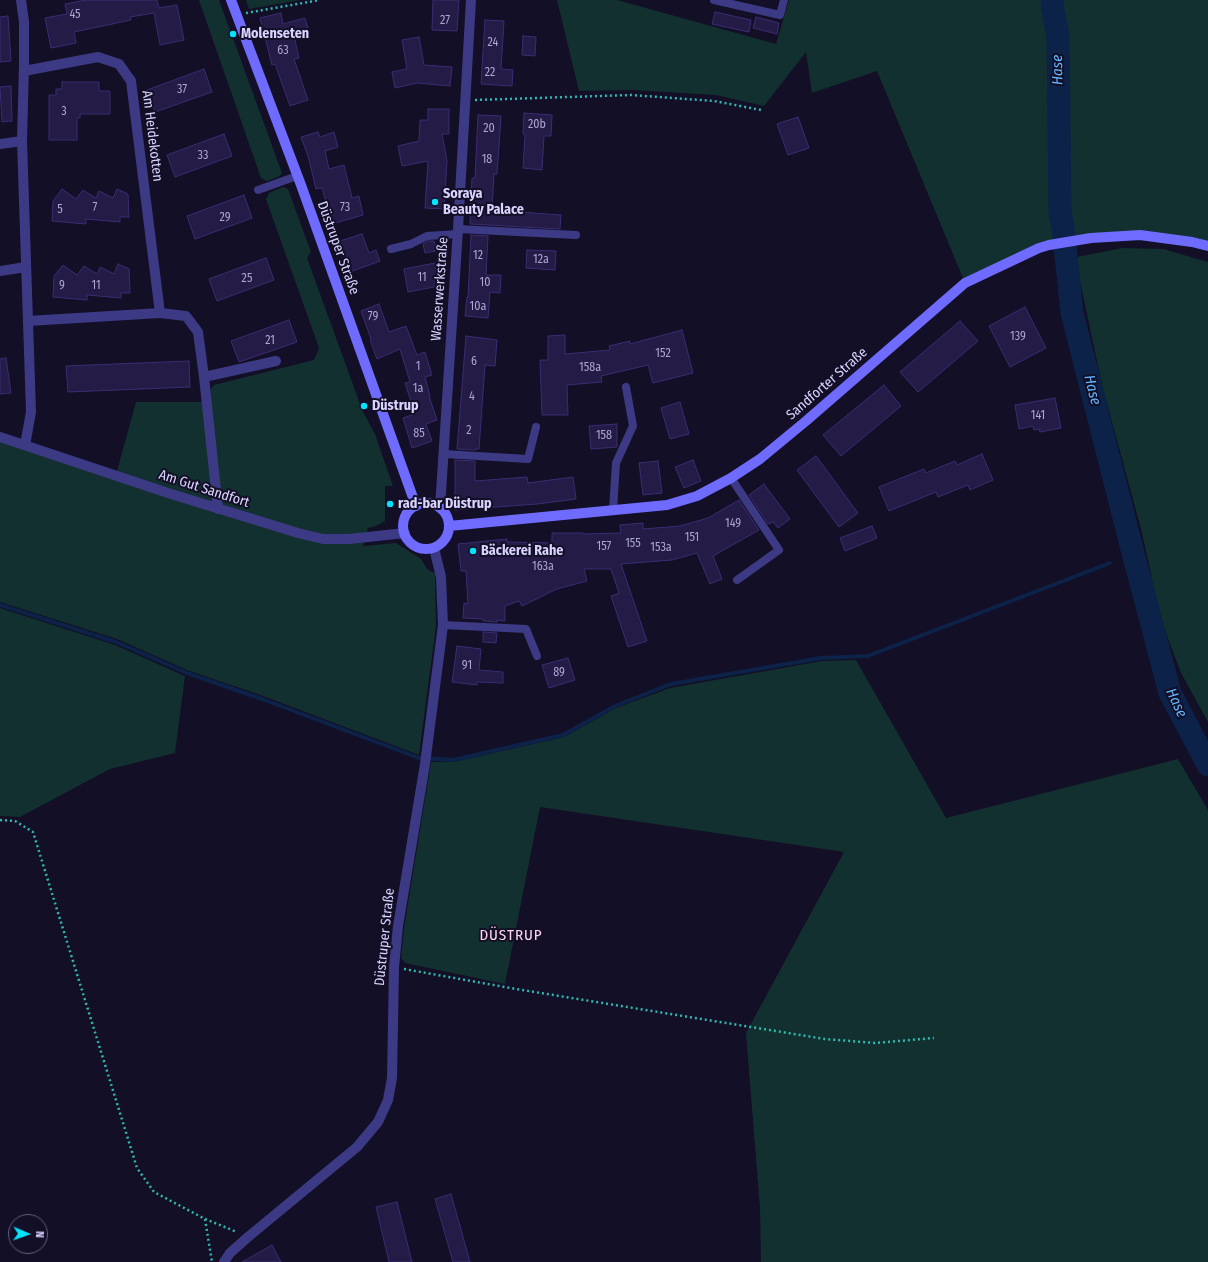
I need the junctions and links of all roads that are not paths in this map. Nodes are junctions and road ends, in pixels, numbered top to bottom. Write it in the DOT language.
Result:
graph roads {
  1 [pos="21,0"];
  2 [pos="231,0"];
  3 [pos="471,0"];
  4 [pos="714,0"];
  5 [pos="784,0"];
  6 [pos="24,71"];
  7 [pos="22,141"];
  8 [pos="0,144"];
  9 [pos="297,176"];
  10 [pos="258,190"];
  11 [pos="458,232"];
  12 [pos="576,235"];
  13 [pos="1208,246"];
  14 [pos="391,249"];
  15 [pos="26,267"];
  16 [pos="0,272"];
  17 [pos="160,313"];
  18 [pos="28,321"];
  19 [pos="276,361"];
  20 [pos="204,377"];
  21 [pos="626,387"];
  22 [pos="536,427"];
  23 [pos="0,437"];
  24 [pos="25,445"];
  25 [pos="444,454"];
  26 [pos="731,478"];
  27 [pos="416,506"];
  28 [pos="440,508"];
  29 [pos="218,509"];
  30 [pos="613,510"];
  31 [pos="449,526"];
  32 [pos="405,533"];
  33 [pos="434,548"];
  34 [pos="737,580"];
  35 [pos="443,626"];
  36 [pos="537,656"];
  37 [pos="224,1262"];
  1 -- 6 [label="street"];
  2 -- 9 [label="street, Düstruper Straße"];
  3 -- 11 [label="street, Wasserwerkstraße"];
  4 -- 5 [label="lane"];
  6 -- 7 [label="street"];
  6 -- 17 [label="street, Am Heidekotten"];
  7 -- 8 [label="street"];
  7 -- 15 [label="street"];
  9 -- 10 [label="lane"];
  9 -- 27 [label="street, Düstruper Straße"];
  11 -- 12 [label="lane"];
  11 -- 14 [label="lane"];
  11 -- 25 [label="street, Wasserwerkstraße"];
  13 -- 26 [label="street, Sandforter Straße"];
  15 -- 16 [label="street"];
  15 -- 18 [label="street"];
  17 -- 18 [label="street"];
  17 -- 20 [label="street"];
  18 -- 24 [label="street"];
  19 -- 20 [label="street"];
  20 -- 29 [label="street"];
  21 -- 30 [label="lane"];
  22 -- 25 [label="lane"];
  23 -- 24 [label="street, Am Gut Sandfort"];
  24 -- 29 [label="street, Am Gut Sandfort"];
  25 -- 28 [label="street, Wasserwerkstraße"];
  26 -- 30 [label="street, Sandforter Straße"];
  26 -- 34 [label="lane"];
  27 -- 28 [label="street"];
  27 -- 32 [label="street"];
  28 -- 31 [label="street"];
  29 -- 32 [label="street, Am Gut Sandfort"];
  30 -- 31 [label="street, Sandforter Straße"];
  31 -- 33 [label="street"];
  32 -- 33 [label="street"];
  33 -- 35 [label="street, Düstruper Straße"];
  35 -- 36 [label="lane"];
  35 -- 37 [label="street, Düstruper Straße"];
}
